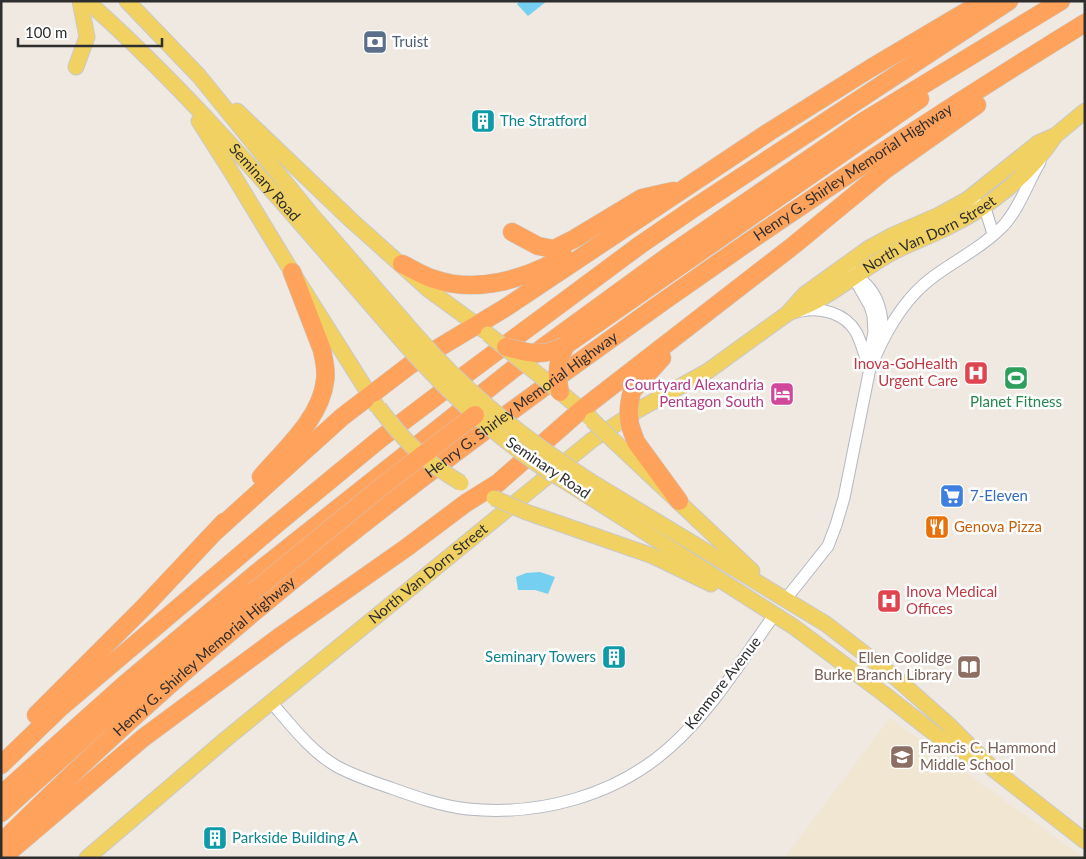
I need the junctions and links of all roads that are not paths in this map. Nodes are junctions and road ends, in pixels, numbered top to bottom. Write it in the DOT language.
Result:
graph roads {
  1 [pos="80,1"];
  2 [pos="87,1"];
  3 [pos="127,1"];
  4 [pos="984,1"];
  5 [pos="1009,1"];
  6 [pos="1061,1"];
  7 [pos="1043,12"];
  8 [pos="130,18"];
  9 [pos="1085,23"];
  10 [pos="76,68"];
  11 [pos="1012,68"];
  12 [pos="199,76"];
  13 [pos="178,88"];
  14 [pos="1085,111"];
  15 [pos="1056,135"];
  16 [pos="681,190"];
  17 [pos="968,199"];
  18 [pos="983,207"];
  19 [pos="311,214"];
  20 [pos="512,232"];
  21 [pos="992,234"];
  22 [pos="402,264"];
  23 [pos="847,264"];
  24 [pos="292,272"];
  25 [pos="856,277"];
  26 [pos="719,302"];
  27 [pos="787,314"];
  28 [pos="482,329"];
  29 [pos="409,339"];
  30 [pos="880,343"];
  31 [pos="566,345"];
  32 [pos="506,347"];
  33 [pos="870,368"];
  34 [pos="560,392"];
  35 [pos="374,402"];
  36 [pos="481,410"];
  37 [pos="587,415"];
  38 [pos="585,485"];
  39 [pos="488,495"];
  40 [pos="679,501"];
  41 [pos="217,530"];
  42 [pos="785,600"];
  43 [pos="779,620"];
  44 [pos="271,702"];
  45 [pos="948,724"];
  46 [pos="939,737"];
  47 [pos="1,750"];
  48 [pos="1,765"];
  49 [pos="993,769"];
  50 [pos="1,795"];
  51 [pos="1,814"];
  52 [pos="1085,841"];
  53 [pos="1,843"];
  54 [pos="2,858"];
  55 [pos="87,858"];
  1 -- 10 [label="main road"];
  2 -- 13 [label="main road, Seminary Road"];
  3 -- 12 [label="main road, Seminary Road"];
  4 -- 16 [label="highway"];
  5 -- 48 [label="highway"];
  6 -- 7 [label="highway"];
  7 -- 31 [label="highway"];
  7 -- 50 [label="highway"];
  8 -- 19 [label="main road"];
  9 -- 11 [label="highway, Henry G. Shirley Memorial Highway"];
  11 -- 26 [label="highway"];
  11 -- 53 [label="highway, Henry G. Shirley Memorial Highway"];
  12 -- 19 [label="main road, Seminary Road"];
  12 -- 22 [label="main road"];
  13 -- 24 [label="main road"];
  13 -- 29 [label="main road, Seminary Road"];
  14 -- 15 [label="main road, North Van Dorn Street"];
  15 -- 17 [label="main road, North Van Dorn Street"];
  15 -- 18 [label="main road, North Van Dorn Street"];
  15 -- 21 [label="street"];
  16 -- 20 [label="highway"];
  16 -- 22 [label="highway"];
  16 -- 28 [label="highway"];
  17 -- 18 [label="street"];
  17 -- 23 [label="main road, North Van Dorn Street"];
  18 -- 21 [label="street"];
  18 -- 25 [label="main road, North Van Dorn Street"];
  19 -- 29 [label="main road, Seminary Road"];
  21 -- 30 [label="street"];
  22 -- 28 [label="main road"];
  23 -- 25 [label="street"];
  23 -- 27 [label="main road, North Van Dorn Street"];
  24 -- 35 [label="main road"];
  24 -- 41 [label="highway"];
  25 -- 27 [label="main road, North Van Dorn Street"];
  25 -- 30 [label="street"];
  25 -- 33 [label="street"];
  26 -- 37 [label="highway"];
  26 -- 40 [label="highway, bridge"];
  27 -- 33 [label="street"];
  27 -- 44 [label="main road, North Van Dorn Street"];
  28 -- 32 [label="main road, bridge"];
  28 -- 35 [label="highway"];
  29 -- 36 [label="main road, Seminary Road, bridge"];
  30 -- 33 [label="street"];
  31 -- 32 [label="highway, bridge"];
  31 -- 34 [label="highway, bridge"];
  32 -- 34 [label="main road, bridge"];
  33 -- 42 [label="street"];
  34 -- 37 [label="main road"];
  35 -- 39 [label="main road, bridge"];
  35 -- 41 [label="highway"];
  36 -- 38 [label="main road, Seminary Road, bridge"];
  36 -- 51 [label="highway, bridge"];
  37 -- 39 [label="highway"];
  37 -- 40 [label="main road, bridge"];
  38 -- 42 [label="main road, Seminary Road"];
  38 -- 43 [label="main road, Seminary Road"];
  39 -- 43 [label="main road, bridge"];
  39 -- 54 [label="highway"];
  40 -- 42 [label="main road"];
  41 -- 47 [label="highway"];
  42 -- 45 [label="main road, Seminary Road"];
  43 -- 44 [label="street, Kenmore Avenue"];
  43 -- 46 [label="main road, Seminary Road"];
  44 -- 55 [label="main road, North Van Dorn Street"];
  45 -- 46 [label="main road"];
  45 -- 49 [label="main road, Seminary Road"];
  46 -- 49 [label="main road, Seminary Road"];
  49 -- 52 [label="main road, Seminary Road"];
}
